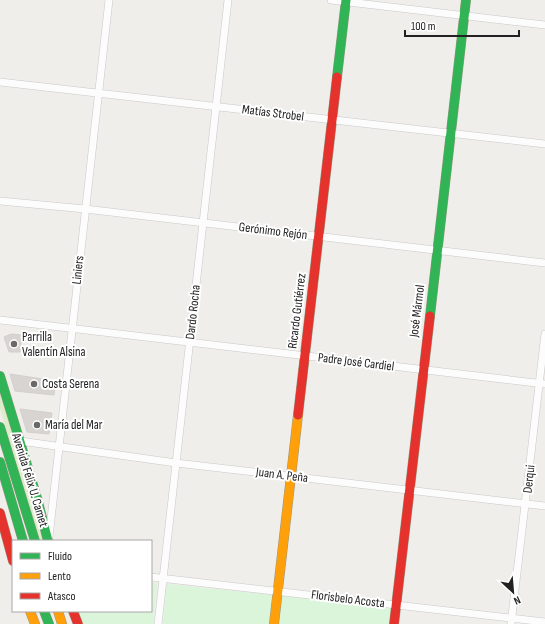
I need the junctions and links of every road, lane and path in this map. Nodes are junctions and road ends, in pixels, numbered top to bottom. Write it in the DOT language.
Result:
graph roads {
  1 [pos="109,0"];
  2 [pos="228,0"];
  3 [pos="331,0"];
  4 [pos="466,0"];
  5 [pos="346,1"];
  6 [pos="464,16"];
  7 [pos="545,25"];
  8 [pos="0,82"];
  9 [pos="98,93"];
  10 [pos="216,106"];
  11 [pos="332,120"];
  12 [pos="451,133"];
  13 [pos="545,144"];
  14 [pos="0,201"];
  15 [pos="85,209"];
  16 [pos="203,223"];
  17 [pos="318,237"];
  18 [pos="437,251"];
  19 [pos="545,263"];
  20 [pos="0,320"];
  21 [pos="71,329"];
  22 [pos="545,334"];
  23 [pos="190,342"];
  24 [pos="305,356"];
  25 [pos="424,370"];
  26 [pos="0,376"];
  27 [pos="542,384"];
  28 [pos="0,427"];
  29 [pos="20,441"];
  30 [pos="58,446"];
  31 [pos="0,462"];
  32 [pos="176,462"];
  33 [pos="291,476"];
  34 [pos="410,490"];
  35 [pos="526,503"];
  36 [pos="545,506"];
  37 [pos="0,513"];
  38 [pos="23,540"];
  39 [pos="35,540"];
  40 [pos="48,540"];
  41 [pos="48,540"];
  42 [pos="12,556"];
  43 [pos="152,577"];
  44 [pos="163,578"];
  45 [pos="277,591"];
  46 [pos="396,605"];
  47 [pos="30,612"];
  48 [pos="38,612"];
  49 [pos="58,612"];
  50 [pos="73,612"];
  51 [pos="47,618"];
  52 [pos="512,621"];
  53 [pos="545,622"];
  54 [pos="34,624"];
  55 [pos="62,624"];
  56 [pos="78,624"];
  57 [pos="158,624"];
  58 [pos="274,624"];
  59 [pos="394,624"];
  1 -- 9 [label="street, Liniers"];
  2 -- 10 [label="street, Dardo Rocha"];
  3 -- 5 [label="street"];
  4 -- 6 [label="street, José Mármol"];
  5 -- 6 [label="street"];
  5 -- 11 [label="street, Ricardo Gutiérrez"];
  6 -- 7 [label="street"];
  6 -- 12 [label="street, José Mármol"];
  8 -- 9 [label="street, Matías Strobel"];
  9 -- 10 [label="street, Matías Strobel"];
  9 -- 15 [label="street, Liniers"];
  10 -- 11 [label="street, Matías Strobel"];
  10 -- 16 [label="street, Dardo Rocha"];
  11 -- 12 [label="street, Matías Strobel"];
  11 -- 17 [label="street, Ricardo Gutiérrez"];
  12 -- 13 [label="street, Matías Strobel"];
  12 -- 18 [label="street, José Mármol"];
  14 -- 15 [label="street, Gerónimo Rejón"];
  15 -- 16 [label="street, Gerónimo Rejón"];
  15 -- 21 [label="street, Liniers"];
  16 -- 17 [label="street, Gerónimo Rejón"];
  16 -- 23 [label="street, Dardo Rocha"];
  17 -- 18 [label="street, Gerónimo Rejón"];
  17 -- 24 [label="street, Ricardo Gutiérrez"];
  18 -- 19 [label="street, Gerónimo Rejón"];
  18 -- 25 [label="street, José Mármol"];
  20 -- 21 [label="street, Padre José Cardiel"];
  21 -- 23 [label="street, Padre José Cardiel"];
  21 -- 30 [label="street, Liniers"];
  22 -- 27 [label="street, Derqui"];
  23 -- 24 [label="street, Padre José Cardiel"];
  23 -- 32 [label="street, Dardo Rocha"];
  24 -- 25 [label="street, Padre José Cardiel"];
  24 -- 33 [label="street, Ricardo Gutiérrez"];
  25 -- 27 [label="street, Padre José Cardiel"];
  25 -- 34 [label="street, José Mármol"];
  26 -- 29 [label="street, Avenida Félix U. Camet"];
  27 -- 35 [label="street, Derqui"];
  28 -- 39 [label="street, Avenida Félix U. Camet"];
  29 -- 30 [label="street, Juan A. Peña"];
  29 -- 41 [label="street, Avenida Félix U. Camet"];
  30 -- 32 [label="street, Juan A. Peña"];
  30 -- 40 [label="street, Liniers"];
  31 -- 38 [label="street, Avenida Félix U. Camet"];
  32 -- 33 [label="street, Juan A. Peña"];
  32 -- 44 [label="street, Dardo Rocha"];
  33 -- 34 [label="street, Juan A. Peña"];
  33 -- 45 [label="street, Ricardo Gutiérrez"];
  34 -- 35 [label="street, Juan A. Peña"];
  34 -- 46 [label="street, José Mármol"];
  35 -- 36 [label="street, Juan A. Peña"];
  35 -- 52 [label="street, Derqui"];
  37 -- 42 [label="street"];
  43 -- 44 [label="street, Florisbelo Acosta"];
  44 -- 45 [label="street, Florisbelo Acosta"];
  44 -- 57 [label="street, Dardo Rocha"];
  45 -- 46 [label="street, Florisbelo Acosta"];
  45 -- 58 [label="street, Ricardo Gutiérrez"];
  46 -- 52 [label="street, Florisbelo Acosta"];
  46 -- 59 [label="street, José Mármol"];
  47 -- 54 [label="street"];
  48 -- 51 [label="street"];
  49 -- 55 [label="street"];
  50 -- 56 [label="street"];
  52 -- 53 [label="street, Florisbelo Acosta"];
}
